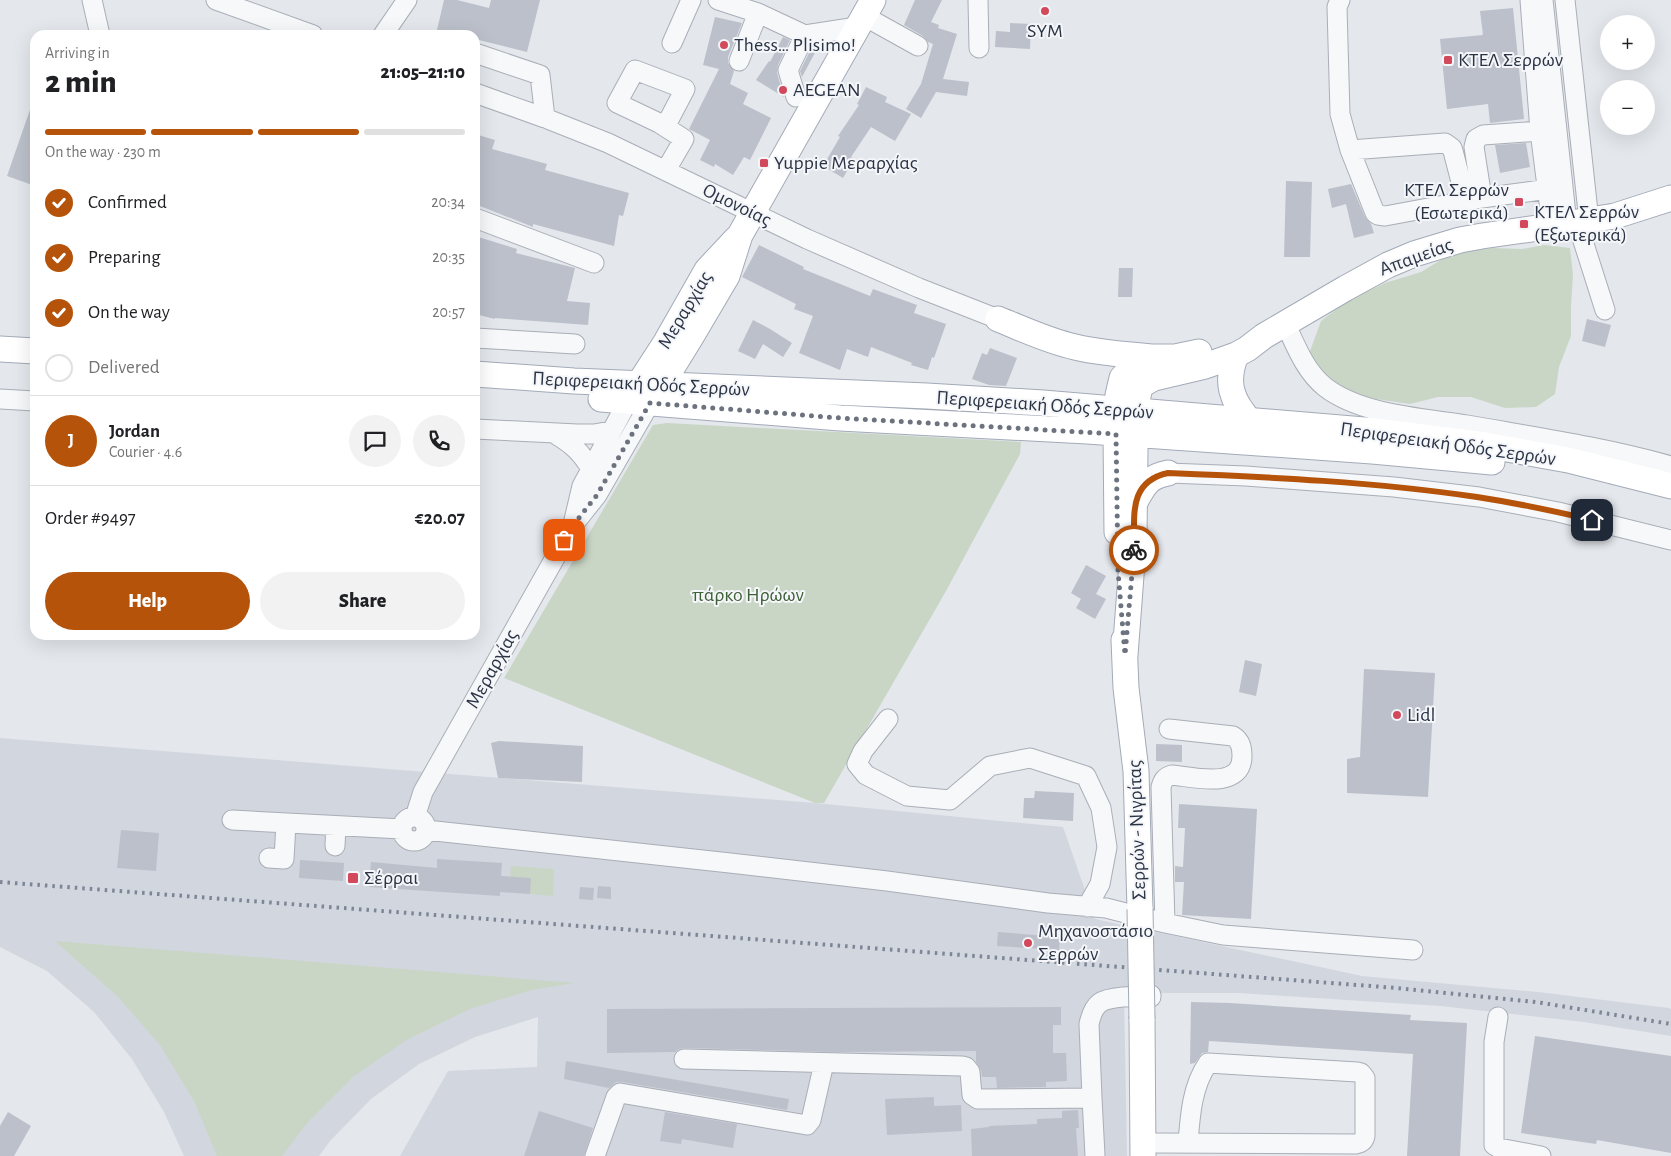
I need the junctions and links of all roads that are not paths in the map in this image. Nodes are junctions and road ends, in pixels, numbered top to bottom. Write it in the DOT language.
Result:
graph roads {
  1 [pos="92,0"];
  2 [pos="216,0"];
  3 [pos="407,0"];
  4 [pos="691,0"];
  5 [pos="718,0"];
  6 [pos="978,0"];
  7 [pos="1340,0"];
  8 [pos="1530,0"];
  9 [pos="1543,0"];
  10 [pos="1565,0"];
  11 [pos="758,13"];
  12 [pos="865,14"];
  13 [pos="99,30"];
  14 [pos="299,30"];
  15 [pos="386,30"];
  16 [pos="805,35"];
  17 [pos="672,42"];
  18 [pos="918,46"];
  19 [pos="979,48"];
  20 [pos="480,55"];
  21 [pos="739,61"];
  22 [pos="480,94"];
  23 [pos="796,97"];
  24 [pos="545,118"];
  25 [pos="665,127"];
  26 [pos="1540,131"];
  27 [pos="1350,150"];
  28 [pos="666,170"];
  29 [pos="1555,188"];
  30 [pos="1671,198"];
  31 [pos="1474,199"];
  32 [pos="752,213"];
  33 [pos="480,220"];
  34 [pos="1571,223"];
  35 [pos="740,235"];
  36 [pos="594,262"];
  37 [pos="1605,310"];
  38 [pos="998,319"];
  39 [pos="1285,323"];
  40 [pos="1264,336"];
  41 [pos="480,338"];
  42 [pos="691,338"];
  43 [pos="574,344"];
  44 [pos="0,349"];
  45 [pos="30,351"];
  46 [pos="1236,355"];
  47 [pos="1153,357"];
  48 [pos="480,375"];
  49 [pos="722,388"];
  50 [pos="480,391"];
  51 [pos="645,393"];
  52 [pos="0,399"];
  53 [pos="30,401"];
  54 [pos="1251,422"];
  55 [pos="1128,427"];
  56 [pos="480,428"];
  57 [pos="612,431"];
  58 [pos="554,434"];
  59 [pos="1671,466"];
  60 [pos="591,469"];
  61 [pos="1611,472"];
  62 [pos="1168,473"];
  63 [pos="1671,486"];
  64 [pos="1134,504"];
  65 [pos="574,524"];
  66 [pos="1671,540"];
  67 [pos="1125,655"];
  68 [pos="888,719"];
  69 [pos="1168,730"];
  70 [pos="232,820"];
  71 [pos="286,823"];
  72 [pos="414,825"];
  73 [pos="336,826"];
  74 [pos="335,846"];
  75 [pos="269,858"];
  76 [pos="1087,907"];
  77 [pos="1165,923"];
  78 [pos="1413,950"];
  79 [pos="1498,1017"];
  80 [pos="684,1059"];
  81 [pos="824,1063"];
  82 [pos="1092,1098"];
  83 [pos="1188,1143"];
  84 [pos="1149,1148"];
  85 [pos="595,1156"];
  86 [pos="1096,1156"];
  87 [pos="1541,1156"];
  1 -- 13 [label="street"];
  2 -- 14 [label="street"];
  3 -- 15 [label="street"];
  4 -- 17 [label="street"];
  5 -- 11 [label="street"];
  6 -- 19 [label="street"];
  7 -- 27 [label="street"];
  8 -- 26 [label="street"];
  9 -- 29 [label="street"];
  10 -- 34 [label="street"];
  11 -- 16 [label="street"];
  11 -- 21 [label="street"];
  12 -- 16 [label="street"];
  12 -- 18 [label="street"];
  12 -- 32 [label="main road, Μεραρχίας"];
  16 -- 23 [label="street"];
  20 -- 24 [label="street"];
  22 -- 24 [label="street, Ομονοίας"];
  24 -- 28 [label="street, Ομονοίας"];
  25 -- 28 [label="street"];
  26 -- 29 [label="street"];
  26 -- 31 [label="street"];
  27 -- 31 [label="street"];
  27 -- 31 [label="street"];
  28 -- 32 [label="street, Ομονοίας"];
  29 -- 31 [label="street"];
  29 -- 34 [label="street"];
  30 -- 34 [label="main road, Απαμείας"];
  32 -- 35 [label="main road, Μεραρχίας"];
  32 -- 38 [label="street, Ομονοίας"];
  33 -- 36 [label="street"];
  34 -- 37 [label="street"];
  34 -- 39 [label="main road, Απαμείας"];
  35 -- 42 [label="main road, Μεραρχίας"];
  35 -- 51 [label="main road, Μεραρχίας"];
  38 -- 47 [label="main road"];
  39 -- 40 [label="main road, Απαμείας"];
  39 -- 59 [label="street"];
  40 -- 46 [label="main road, Σερρών - Νιγρίτας"];
  40 -- 47 [label="main road, Σερρών - Νιγρίτας"];
  41 -- 43 [label="street"];
  42 -- 49 [label="main road"];
  42 -- 51 [label="main road, Μεραρχίας"];
  44 -- 45 [label="main road"];
  46 -- 54 [label="main road"];
  46 -- 55 [label="main road, Σερρών - Νιγρίτας"];
  47 -- 55 [label="main road, Σερρών - Νιγρίτας"];
  48 -- 51 [label="main road, Περιφερειακή Οδός Σερρών"];
  49 -- 51 [label="main road, Περιφερειακή Οδός Σερρών"];
  49 -- 55 [label="main road, Περιφερειακή Οδός Σερρών"];
  50 -- 51 [label="main road, Περιφερειακή Οδός Σερρών"];
  51 -- 55 [label="main road, Περιφερειακή Οδός Σερρών"];
  51 -- 57 [label="street, Μεραρχίας"];
  51 -- 65 [label="street, Μεραρχίας"];
  52 -- 53 [label="street"];
  54 -- 55 [label="main road, Περιφερειακή Οδός Σερρών"];
  54 -- 61 [label="main road, Περιφερειακή Οδός Σερρών"];
  55 -- 61 [label="main road, Περιφερειακή Οδός Σερρών"];
  55 -- 62 [label="main road"];
  55 -- 64 [label="main road, Σερρών - Νιγρίτας"];
  55 -- 67 [label="main road, Σερρών - Νιγρίτας"];
  56 -- 58 [label="street"];
  57 -- 58 [label="street"];
  57 -- 60 [label="street, Μεραρχίας"];
  58 -- 60 [label="street"];
  60 -- 65 [label="street, Μεραρχίας"];
  61 -- 63 [label="main road, Περιφερειακή Οδός Σερρών"];
  62 -- 64 [label="main road"];
  62 -- 66 [label="street"];
  64 -- 67 [label="main road, Σερρών - Νιγρίτας"];
  65 -- 72 [label="street, Μεραρχίας"];
  67 -- 84 [label="main road, Σερρών - Νιγρίτας, bridge"];
  68 -- 76 [label="street"];
  69 -- 77 [label="street"];
  70 -- 71 [label="street"];
  71 -- 73 [label="street"];
  71 -- 75 [label="street"];
  72 -- 73 [label="street"];
  72 -- 76 [label="street"];
  73 -- 74 [label="street"];
  76 -- 77 [label="street"];
  77 -- 78 [label="street"];
  79 -- 87 [label="street"];
  80 -- 81 [label="street"];
  81 -- 82 [label="street"];
  81 -- 85 [label="street"];
  82 -- 84 [label="street"];
  82 -- 86 [label="street"];
  83 -- 83 [label="street"];
  83 -- 84 [label="street"];
}
